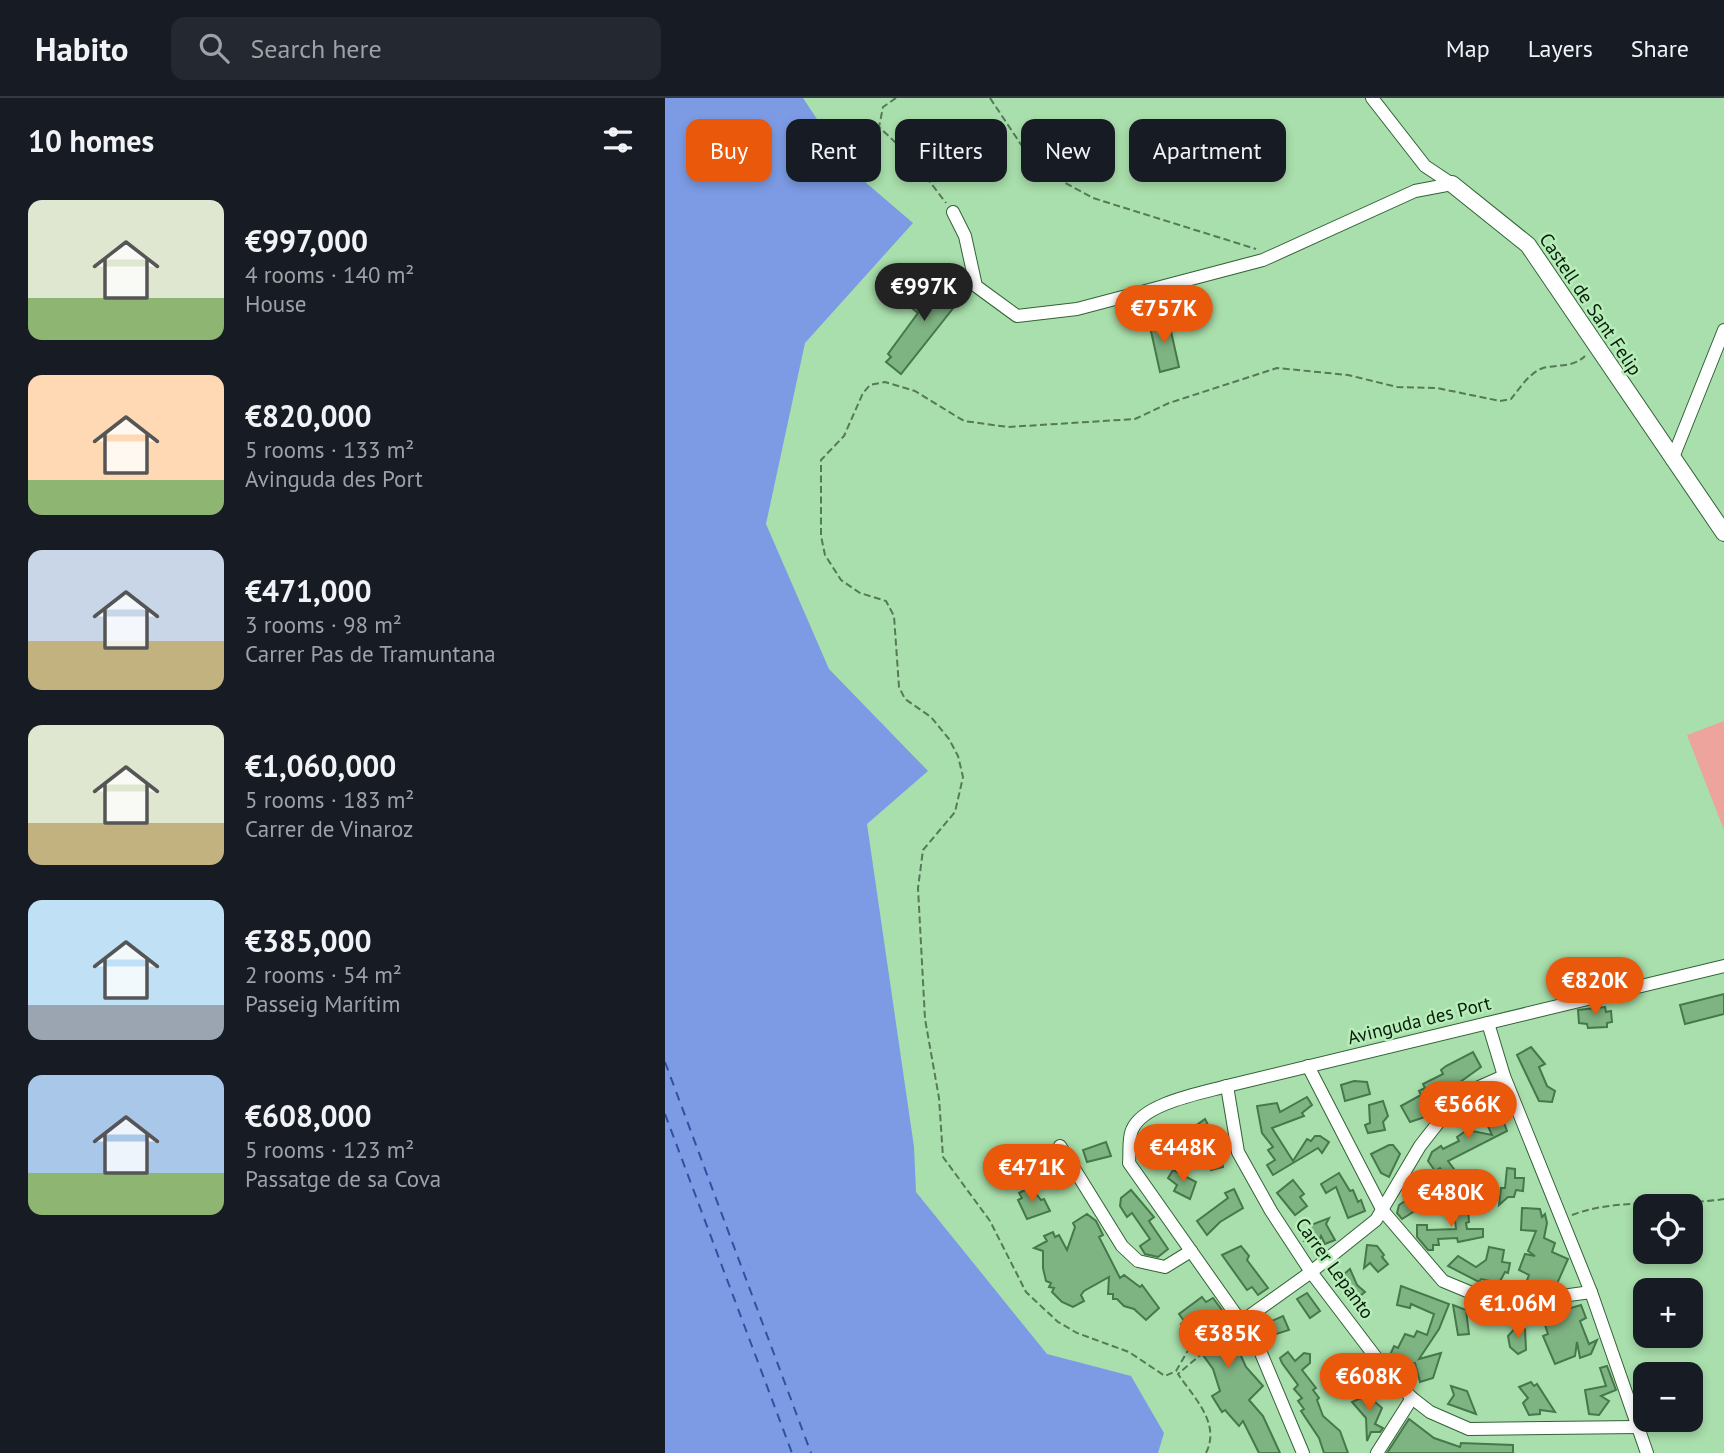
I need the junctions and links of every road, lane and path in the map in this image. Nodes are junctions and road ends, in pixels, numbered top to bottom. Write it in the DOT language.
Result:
graph roads {
  1 [pos="896,98"];
  2 [pos="990,98"];
  3 [pos="1372,98"];
  4 [pos="1452,184"];
  5 [pos="953,212"];
  6 [pos="1278,253"];
  7 [pos="1724,330"];
  8 [pos="1587,354"];
  9 [pos="1672,460"];
  10 [pos="1724,533"];
  11 [pos="1724,966"];
  12 [pos="1488,1023"];
  13 [pos="1308,1066"];
  14 [pos="1504,1076"];
  15 [pos="1227,1086"];
  16 [pos="1064,1151"];
  17 [pos="1017,1179"];
  18 [pos="1724,1199"];
  19 [pos="1383,1210"];
  20 [pos="1562,1219"];
  21 [pos="1191,1251"];
  22 [pos="1311,1272"];
  23 [pos="1591,1292"];
  24 [pos="1241,1322"];
  25 [pos="1190,1347"];
  26 [pos="1412,1398"];
  27 [pos="1633,1413"];
  28 [pos="1633,1427"];
  29 [pos="1640,1432"];
  30 [pos="1206,1453"];
  31 [pos="1303,1453"];
  32 [pos="1377,1453"];
  33 [pos="1647,1453"];
  1 -- 5 [label="path"];
  2 -- 6 [label="path"];
  3 -- 4 [label="street, Castell de Sant Felip"];
  4 -- 6 [label="street"];
  4 -- 9 [label="street, Castell de Sant Felip"];
  5 -- 6 [label="street"];
  7 -- 9 [label="street"];
  8 -- 25 [label="path"];
  9 -- 10 [label="street, Castell de Sant Felip"];
  11 -- 12 [label="street, Avinguda des Port"];
  12 -- 13 [label="street, Avinguda des Port"];
  12 -- 14 [label="street"];
  13 -- 15 [label="street, Avinguda des Port"];
  13 -- 19 [label="street"];
  14 -- 19 [label="street"];
  14 -- 20 [label="street"];
  15 -- 21 [label="street, Avinguda des Port"];
  15 -- 22 [label="street, Carrer Lepanto"];
  16 -- 17 [label="lane"];
  16 -- 21 [label="street"];
  18 -- 20 [label="path"];
  19 -- 22 [label="street"];
  19 -- 23 [label="street"];
  20 -- 23 [label="street"];
  21 -- 24 [label="street"];
  22 -- 24 [label="street"];
  22 -- 26 [label="street, Carrer Lepanto"];
  23 -- 27 [label="street"];
  24 -- 30 [label="path"];
  24 -- 31 [label="street"];
  26 -- 28 [label="street, Carrer Lepanto"];
  26 -- 32 [label="street"];
  29 -- 33 [label="street"];
}
